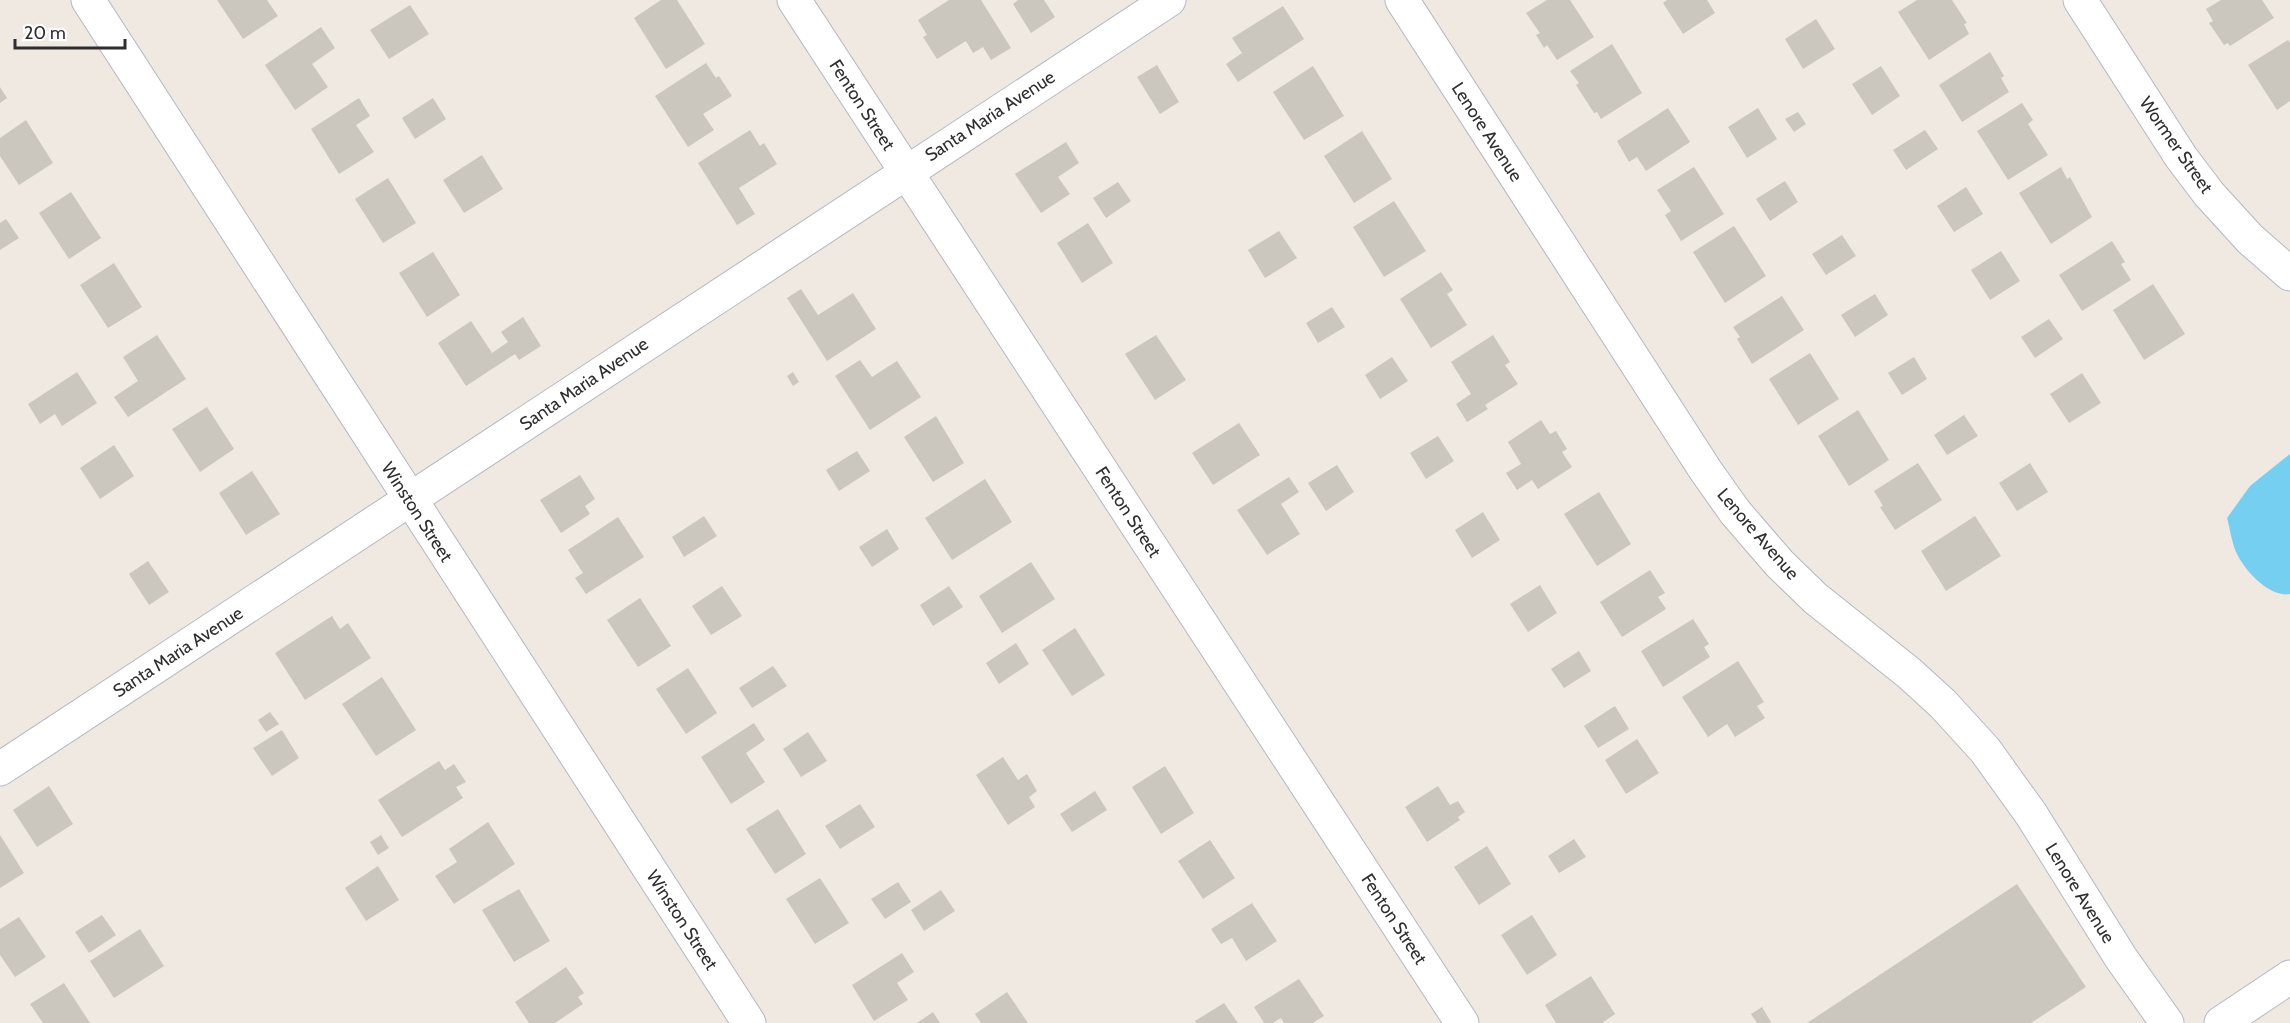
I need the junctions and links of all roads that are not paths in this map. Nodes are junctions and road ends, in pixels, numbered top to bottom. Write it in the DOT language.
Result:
graph roads {
  1 [pos="88,0"];
  2 [pos="794,0"];
  3 [pos="1169,0"];
  4 [pos="1402,0"];
  5 [pos="2080,0"];
  6 [pos="904,171"];
  7 [pos="2290,274"];
  8 [pos="409,500"];
  9 [pos="0,769"];
  10 [pos="2290,977"];
  11 [pos="749,1023"];
  12 [pos="1462,1023"];
  13 [pos="2167,1023"];
  14 [pos="2221,1023"];
  1 -- 8 [label="street, Winston Street"];
  2 -- 6 [label="street, Fenton Street"];
  3 -- 6 [label="street, Santa Maria Avenue"];
  4 -- 13 [label="street, Lenore Avenue"];
  5 -- 7 [label="street, Wormer Street"];
  6 -- 8 [label="street, Santa Maria Avenue"];
  6 -- 12 [label="street, Fenton Street"];
  8 -- 9 [label="street, Santa Maria Avenue"];
  8 -- 11 [label="street, Winston Street"];
  10 -- 14 [label="street"];
}
